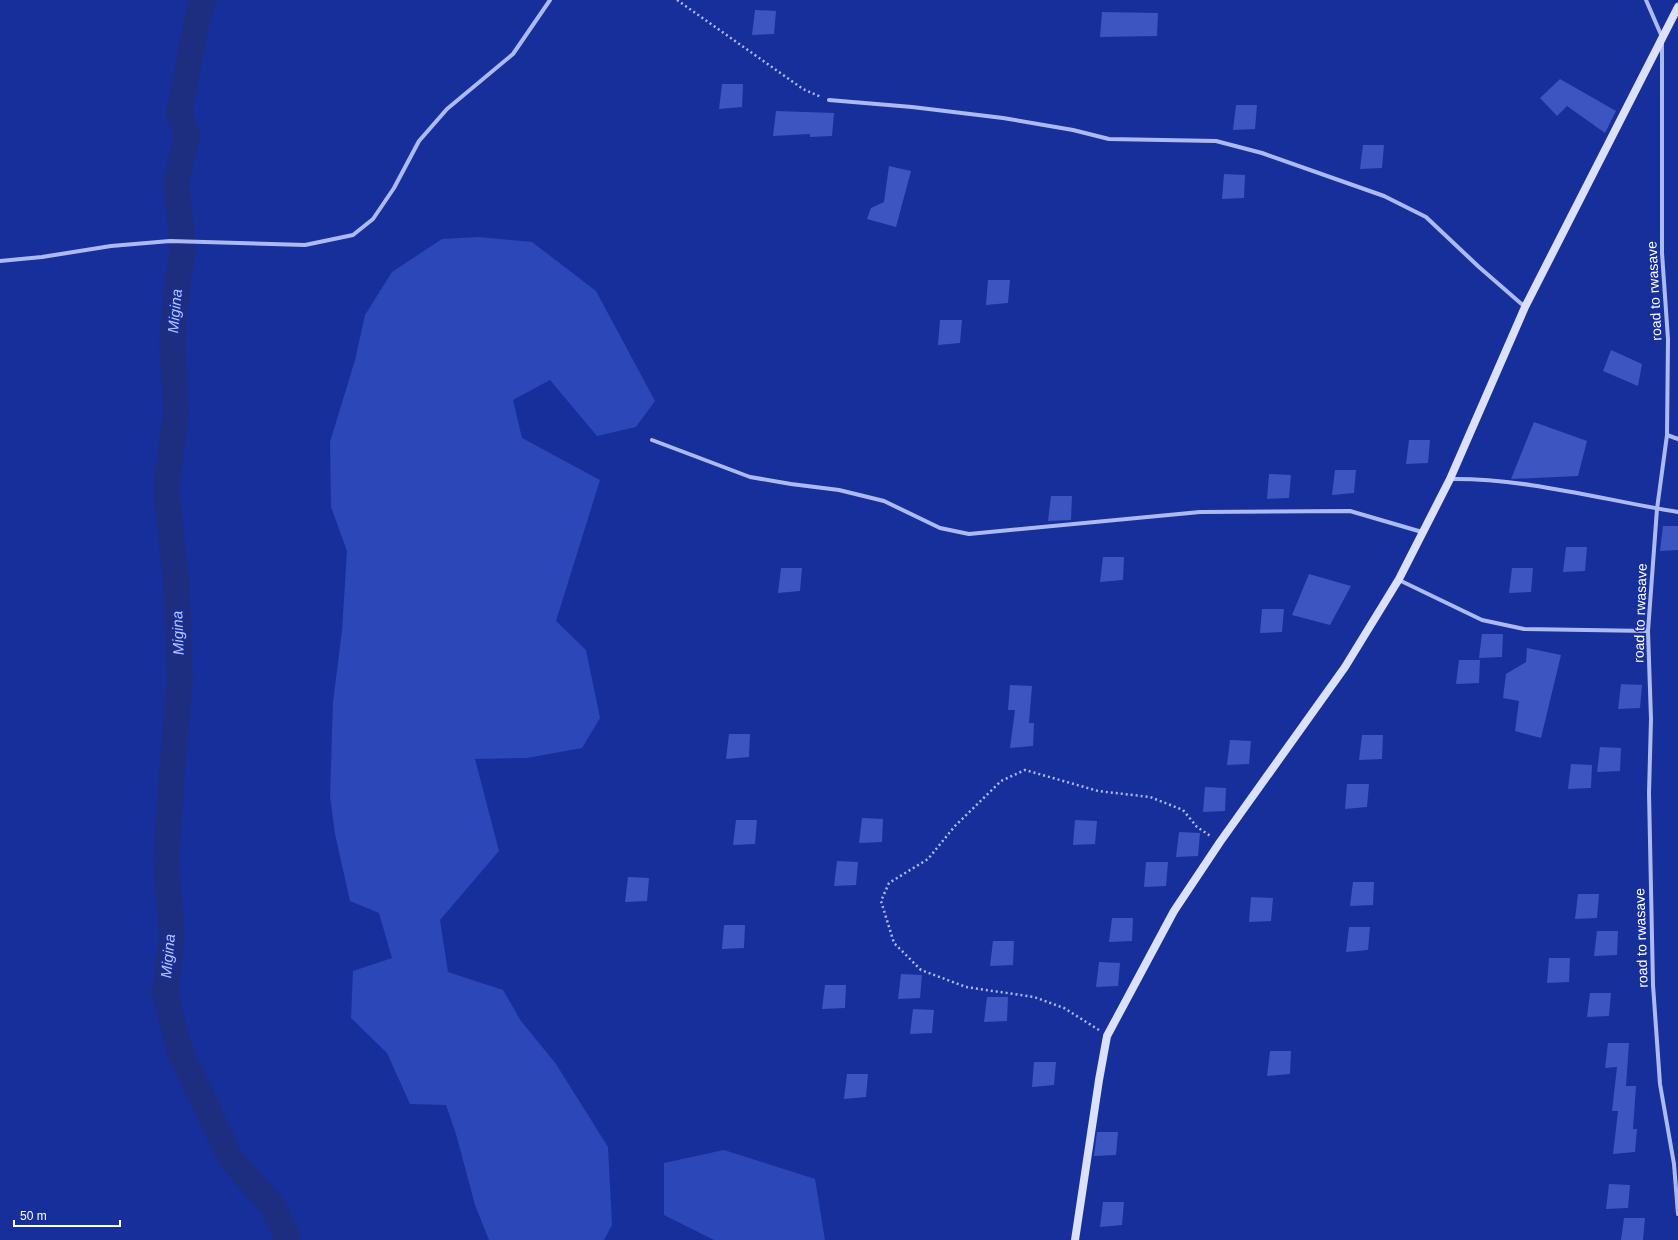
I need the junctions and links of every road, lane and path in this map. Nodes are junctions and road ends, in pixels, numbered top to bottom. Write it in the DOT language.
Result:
graph roads {
  1 [pos="550,0"];
  2 [pos="676,0"];
  3 [pos="1646,0"];
  4 [pos="1678,7"];
  5 [pos="1662,37"];
  6 [pos="829,100"];
  7 [pos="0,261"];
  8 [pos="1525,307"];
  9 [pos="1667,435"];
  10 [pos="1678,439"];
  11 [pos="652,440"];
  12 [pos="1450,479"];
  13 [pos="1657,509"];
  14 [pos="1678,512"];
  15 [pos="1422,532"];
  16 [pos="1399,579"];
  17 [pos="1648,631"];
  18 [pos="1220,842"];
  19 [pos="1108,1036"];
  20 [pos="1678,1214"];
  21 [pos="1075,1240"];
  1 -- 7 [label="street"];
  2 -- 6 [label="path"];
  3 -- 5 [label="street"];
  4 -- 5 [label="main road"];
  5 -- 8 [label="main road"];
  5 -- 9 [label="street, road to rwasave"];
  6 -- 8 [label="street"];
  8 -- 12 [label="main road"];
  9 -- 10 [label="street"];
  9 -- 13 [label="street, road to rwasave"];
  11 -- 15 [label="street"];
  12 -- 13 [label="street"];
  12 -- 15 [label="main road"];
  13 -- 14 [label="street"];
  13 -- 17 [label="street, road to rwasave"];
  15 -- 16 [label="main road"];
  16 -- 17 [label="street"];
  16 -- 18 [label="main road"];
  17 -- 20 [label="street, road to rwasave"];
  18 -- 19 [label="main road"];
  18 -- 19 [label="path"];
  19 -- 21 [label="main road"];
}
